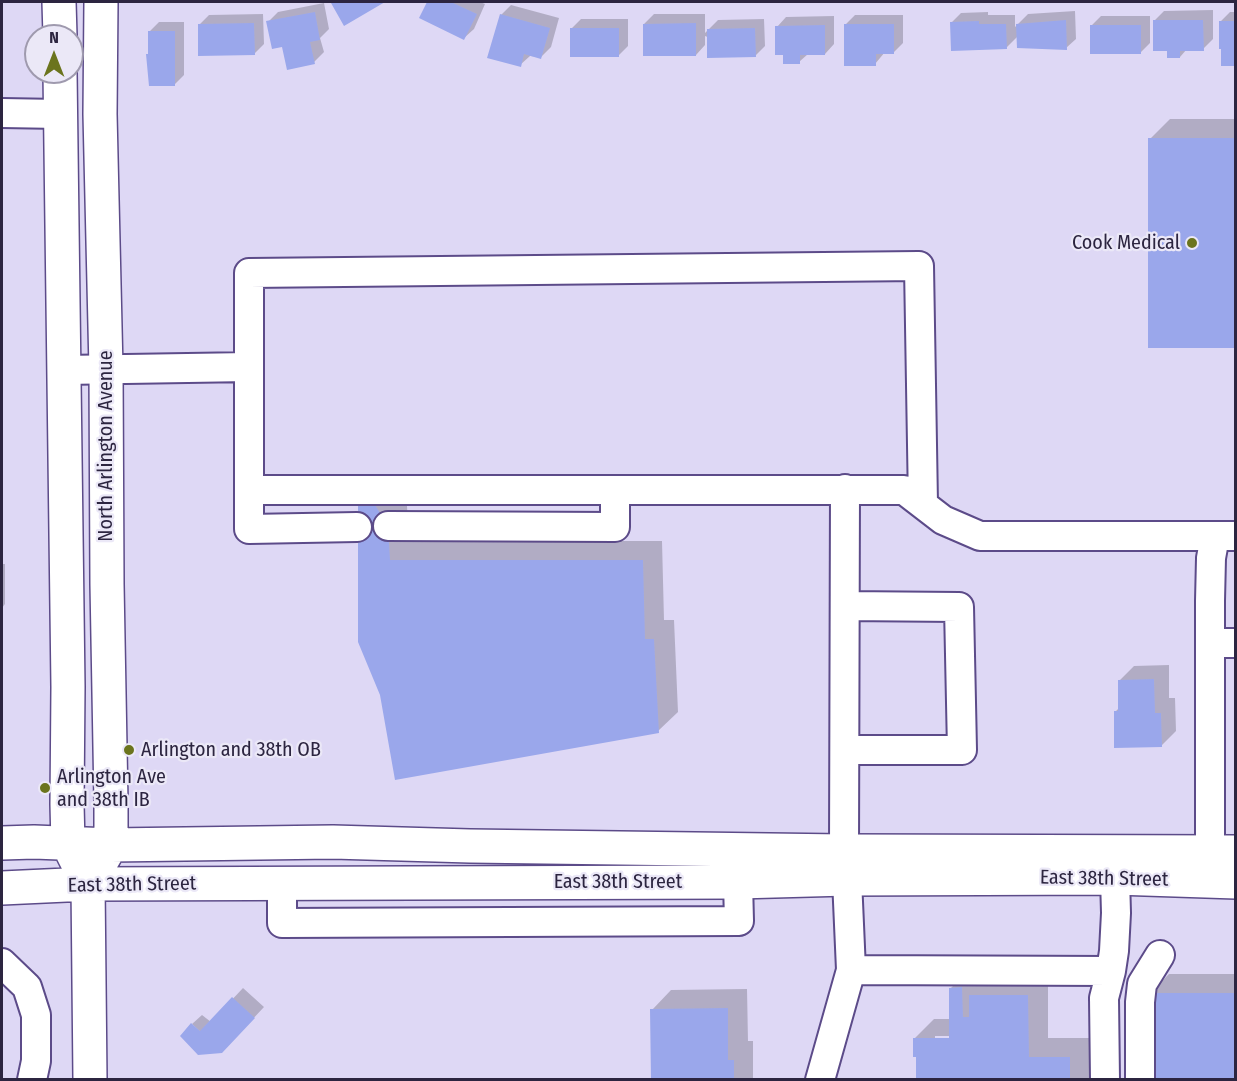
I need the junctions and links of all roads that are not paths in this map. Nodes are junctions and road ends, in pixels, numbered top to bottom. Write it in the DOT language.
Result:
graph roads {
  1 [pos="59,2"];
  2 [pos="101,2"];
  3 [pos="60,24"];
  4 [pos="60,84"];
  5 [pos="2,113"];
  6 [pos="60,114"];
  7 [pos="249,367"];
  8 [pos="106,369"];
  9 [pos="64,370"];
  10 [pos="845,489"];
  11 [pos="249,490"];
  12 [pos="615,490"];
  13 [pos="923,504"];
  14 [pos="388,526"];
  15 [pos="357,527"];
  16 [pos="1225,536"];
  17 [pos="845,606"];
  18 [pos="1223,643"];
  19 [pos="845,750"];
  20 [pos="2,843"];
  21 [pos="68,844"];
  22 [pos="111,844"];
  23 [pos="1223,852"];
  24 [pos="846,865"];
  25 [pos="1115,878"];
  26 [pos="628,882"];
  27 [pos="738,882"];
  28 [pos="1236,882"];
  29 [pos="282,883"];
  30 [pos="370,883"];
  31 [pos="88,884"];
  32 [pos="2,888"];
  33 [pos="629,921"];
  34 [pos="372,923"];
  35 [pos="1160,955"];
  36 [pos="2,963"];
  37 [pos="851,970"];
  38 [pos="1111,971"];
  39 [pos="32,1080"];
  40 [pos="90,1080"];
  41 [pos="820,1080"];
  42 [pos="1105,1080"];
  43 [pos="1140,1080"];
  1 -- 3 [label="main road"];
  2 -- 8 [label="main road, North Arlington Avenue"];
  4 -- 6 [label="main road, North Arlington Avenue"];
  5 -- 6 [label="street"];
  6 -- 9 [label="main road, North Arlington Avenue"];
  7 -- 8 [label="street"];
  7 -- 11 [label="street"];
  7 -- 13 [label="street"];
  8 -- 9 [label="street"];
  8 -- 22 [label="main road, North Arlington Avenue"];
  9 -- 21 [label="main road, North Arlington Avenue"];
  10 -- 12 [label="street"];
  10 -- 13 [label="street"];
  10 -- 17 [label="street"];
  11 -- 12 [label="street"];
  11 -- 15 [label="street"];
  12 -- 14 [label="street"];
  13 -- 16 [label="street"];
  16 -- 18 [label="street"];
  17 -- 19 [label="street"];
  17 -- 19 [label="street"];
  18 -- 23 [label="street"];
  19 -- 24 [label="street"];
  20 -- 21 [label="main road, East 38th Street"];
  21 -- 22 [label="main road, East 38th Street"];
  21 -- 31 [label="main road, North Arlington Avenue"];
  22 -- 24 [label="main road, East 38th Street"];
  22 -- 31 [label="main road"];
  23 -- 24 [label="main road, East 38th Street"];
  24 -- 25 [label="main road, East 38th Street"];
  24 -- 27 [label="main road, East 38th Street"];
  24 -- 37 [label="street"];
  25 -- 28 [label="main road, East 38th Street"];
  25 -- 38 [label="street"];
  26 -- 27 [label="main road, East 38th Street"];
  26 -- 30 [label="main road, East 38th Street"];
  26 -- 33 [label="street"];
  27 -- 33 [label="street"];
  29 -- 30 [label="main road, East 38th Street"];
  29 -- 31 [label="main road, East 38th Street"];
  29 -- 34 [label="street"];
  30 -- 34 [label="street"];
  31 -- 32 [label="main road, East 38th Street"];
  31 -- 40 [label="main road, North Arlington Avenue"];
  33 -- 34 [label="street"];
  35 -- 43 [label="street"];
  36 -- 39 [label="street"];
  37 -- 38 [label="street"];
  37 -- 41 [label="street"];
  38 -- 42 [label="street"];
}
